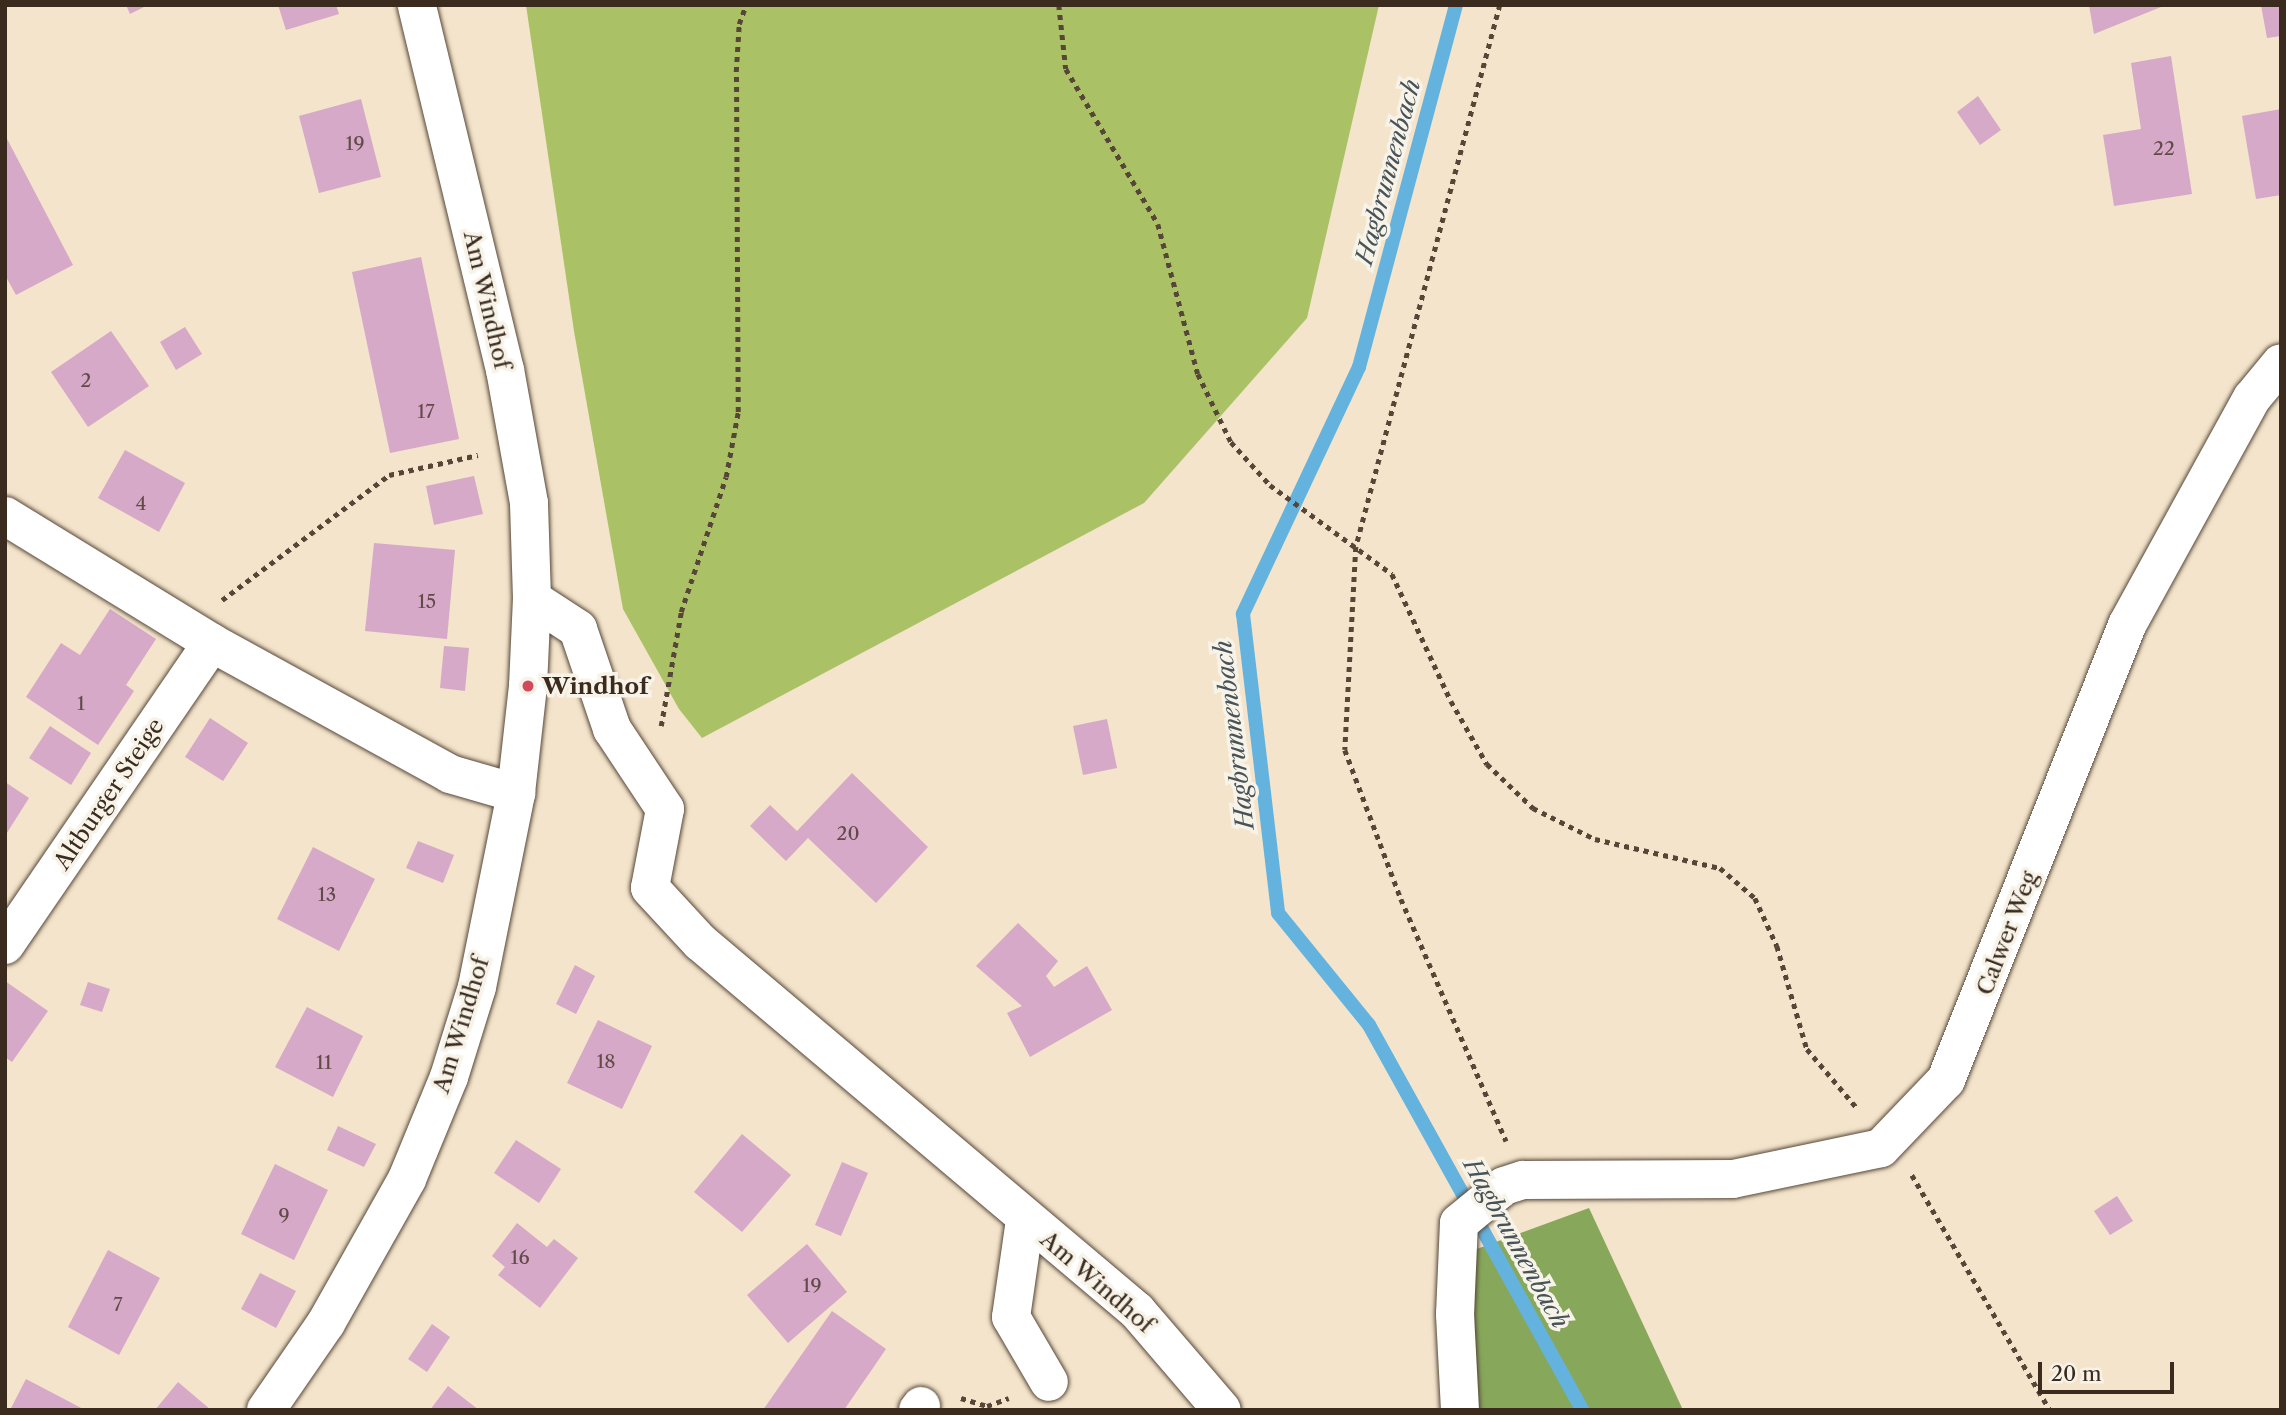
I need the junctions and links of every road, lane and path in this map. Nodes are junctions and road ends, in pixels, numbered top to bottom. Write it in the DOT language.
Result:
graph roads {
  1 [pos="417,5"];
  2 [pos="746,5"];
  3 [pos="1059,5"];
  4 [pos="1500,5"];
  5 [pos="2281,363"];
  6 [pos="519,446"];
  7 [pos="5,516"];
  8 [pos="1356,547"];
  9 [pos="532,599"];
  10 [pos="204,638"];
  11 [pos="624,747"];
  12 [pos="516,793"];
  13 [pos="5,945"];
  14 [pos="1897,1127"];
  15 [pos="1514,1183"];
  16 [pos="1025,1220"];
  17 [pos="1049,1382"];
  18 [pos="931,1404"];
  19 [pos="266,1410"];
  20 [pos="1222,1410"];
  21 [pos="1460,1410"];
  22 [pos="2050,1410"];
  1 -- 6 [label="street, Am Windhof"];
  2 -- 11 [label="path"];
  3 -- 8 [label="path"];
  4 -- 8 [label="path"];
  5 -- 14 [label="street, Calwer Weg"];
  6 -- 9 [label="street, Am Windhof"];
  6 -- 10 [label="path"];
  7 -- 10 [label="street"];
  8 -- 14 [label="path"];
  8 -- 15 [label="path"];
  9 -- 11 [label="street, Am Windhof"];
  9 -- 12 [label="street, Am Windhof"];
  10 -- 12 [label="street"];
  10 -- 13 [label="street, Altburger Steige"];
  11 -- 16 [label="street, Am Windhof"];
  12 -- 19 [label="street, Am Windhof"];
  14 -- 15 [label="street, Calwer Weg"];
  14 -- 22 [label="path"];
  15 -- 21 [label="street"];
  16 -- 17 [label="street, Am Windhof"];
  16 -- 20 [label="street, Am Windhof"];
  17 -- 18 [label="path"];
}
